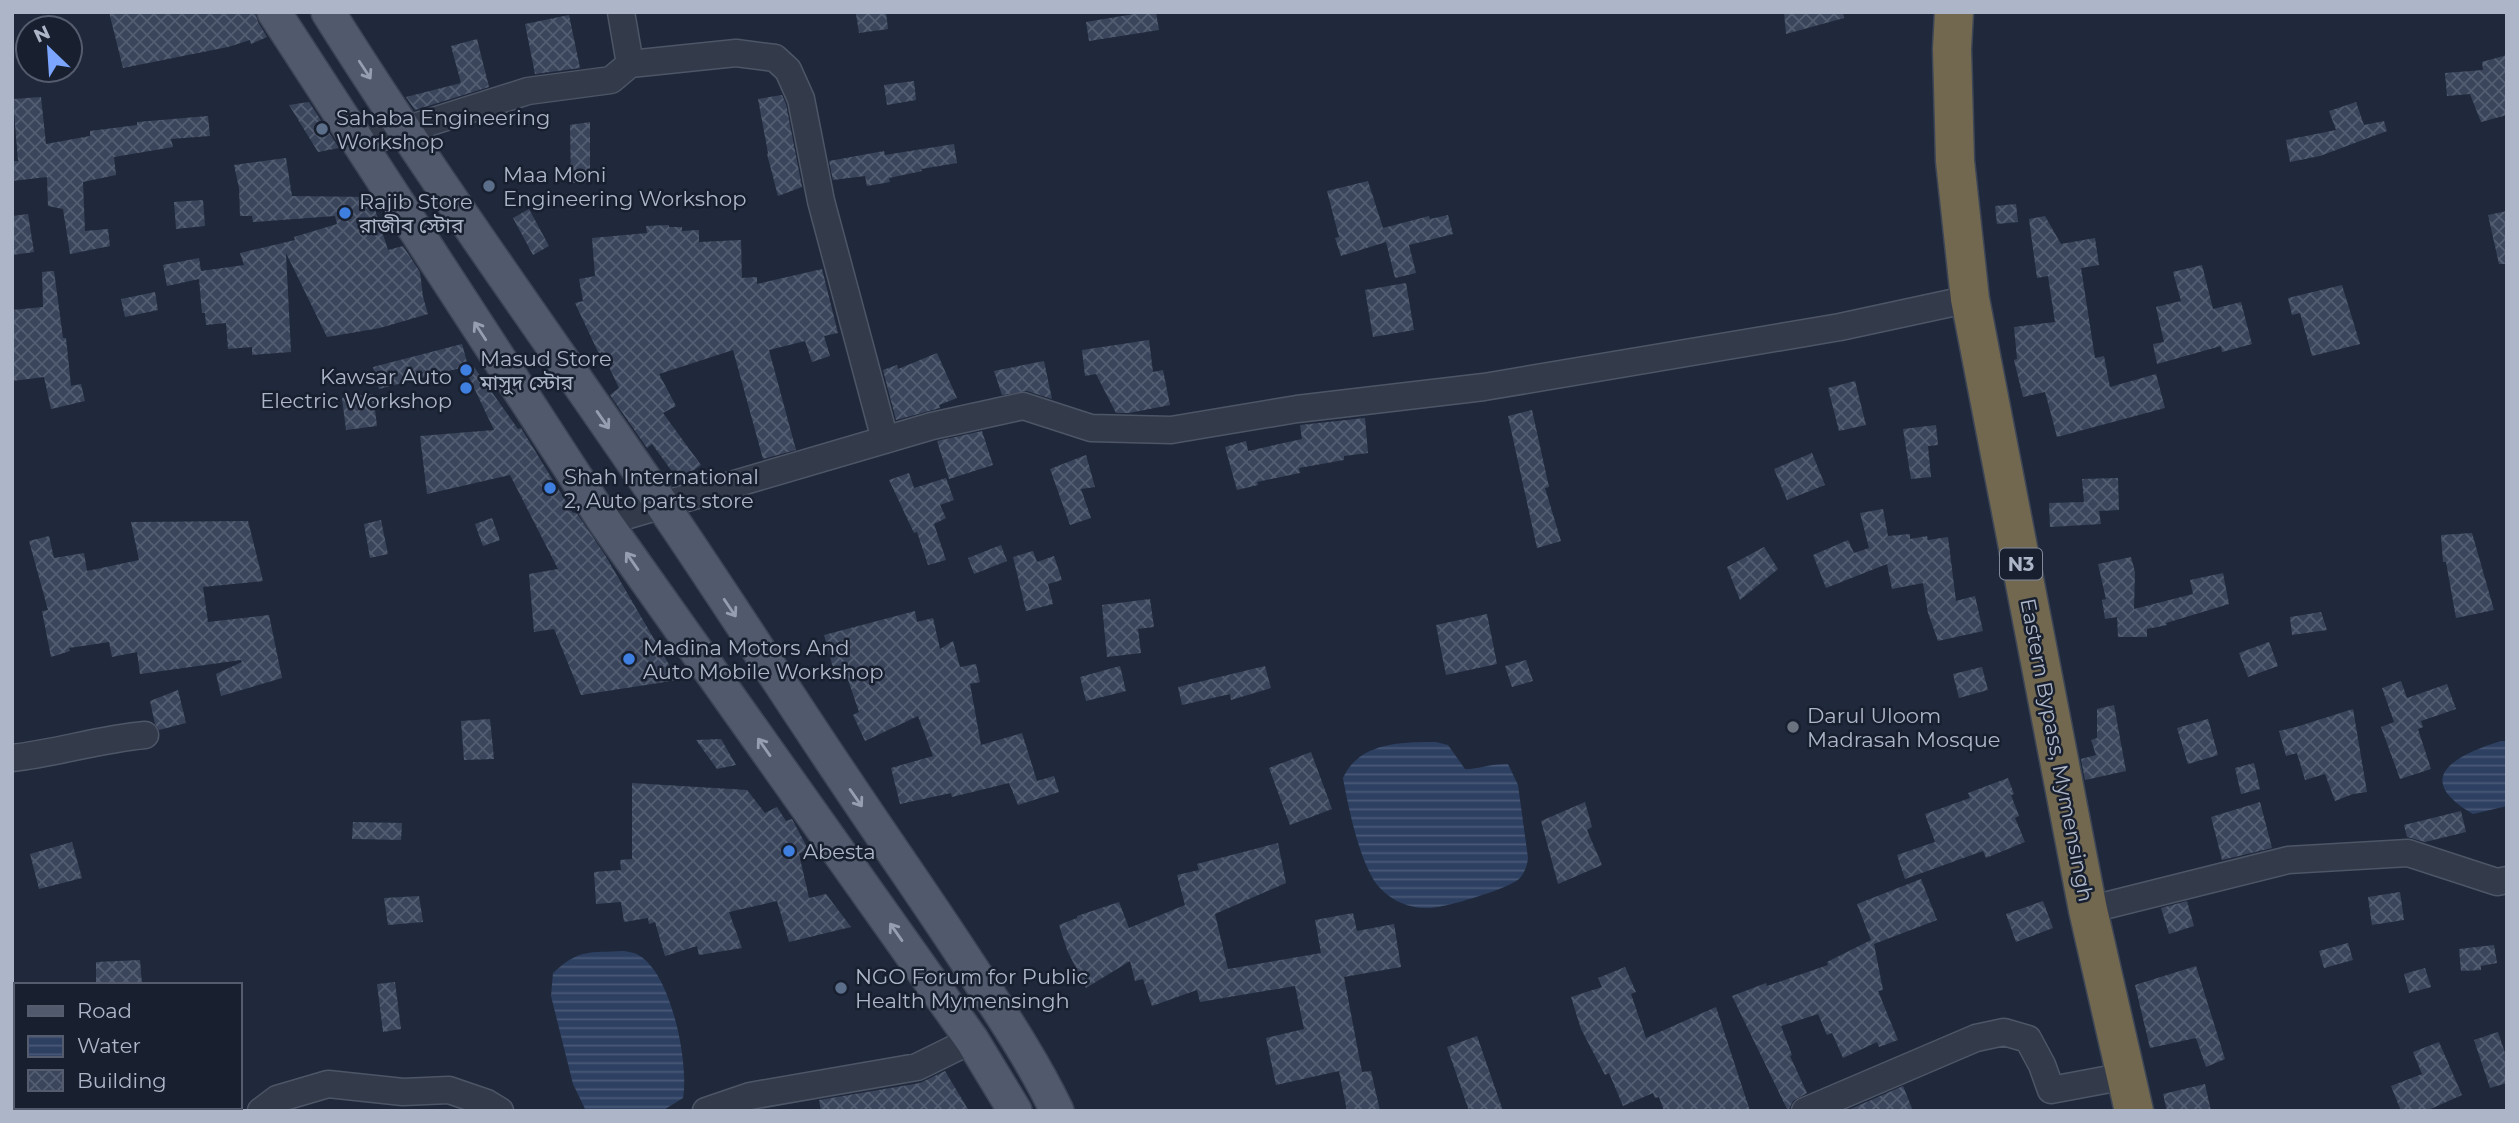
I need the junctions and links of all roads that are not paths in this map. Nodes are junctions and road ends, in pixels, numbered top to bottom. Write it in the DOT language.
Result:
graph roads {
  1 [pos="274,12"];
  2 [pos="328,12"];
  3 [pos="621,12"];
  4 [pos="1954,12"];
  5 [pos="630,64"];
  6 [pos="405,131"];
  7 [pos="358,145"];
  8 [pos="1970,299"];
  9 [pos="885,440"];
  10 [pos="662,506"];
  11 [pos="605,522"];
  12 [pos="145,735"];
  13 [pos="12,758"];
  14 [pos="2507,880"];
  15 [pos="2088,910"];
  16 [pos="972,1040"];
  17 [pos="2130,1093"];
  18 [pos="261,1111"];
  19 [pos="500,1111"];
  20 [pos="706,1111"];
  21 [pos="1015,1111"];
  22 [pos="1057,1111"];
  23 [pos="1805,1111"];
  1 -- 7 [label="main road"];
  2 -- 6 [label="main road, one-way"];
  3 -- 5 [label="street"];
  4 -- 8 [label="highway, Eastern Bypass, Mymensingh / N3"];
  5 -- 6 [label="street"];
  5 -- 9 [label="street"];
  6 -- 7 [label="street"];
  6 -- 10 [label="main road, one-way"];
  11 -- 7 [label="main road, one-way"];
  8 -- 9 [label="street"];
  8 -- 15 [label="highway, Eastern Bypass, Mymensingh / N3"];
  9 -- 10 [label="street"];
  10 -- 11 [label="street"];
  10 -- 22 [label="main road, one-way"];
  16 -- 11 [label="main road, one-way"];
  12 -- 13 [label="street"];
  14 -- 15 [label="street"];
  15 -- 17 [label="highway, Eastern Bypass, Mymensingh / N3"];
  16 -- 20 [label="street"];
  16 -- 21 [label="main road"];
  17 -- 23 [label="street"];
  18 -- 19 [label="street"];
}
